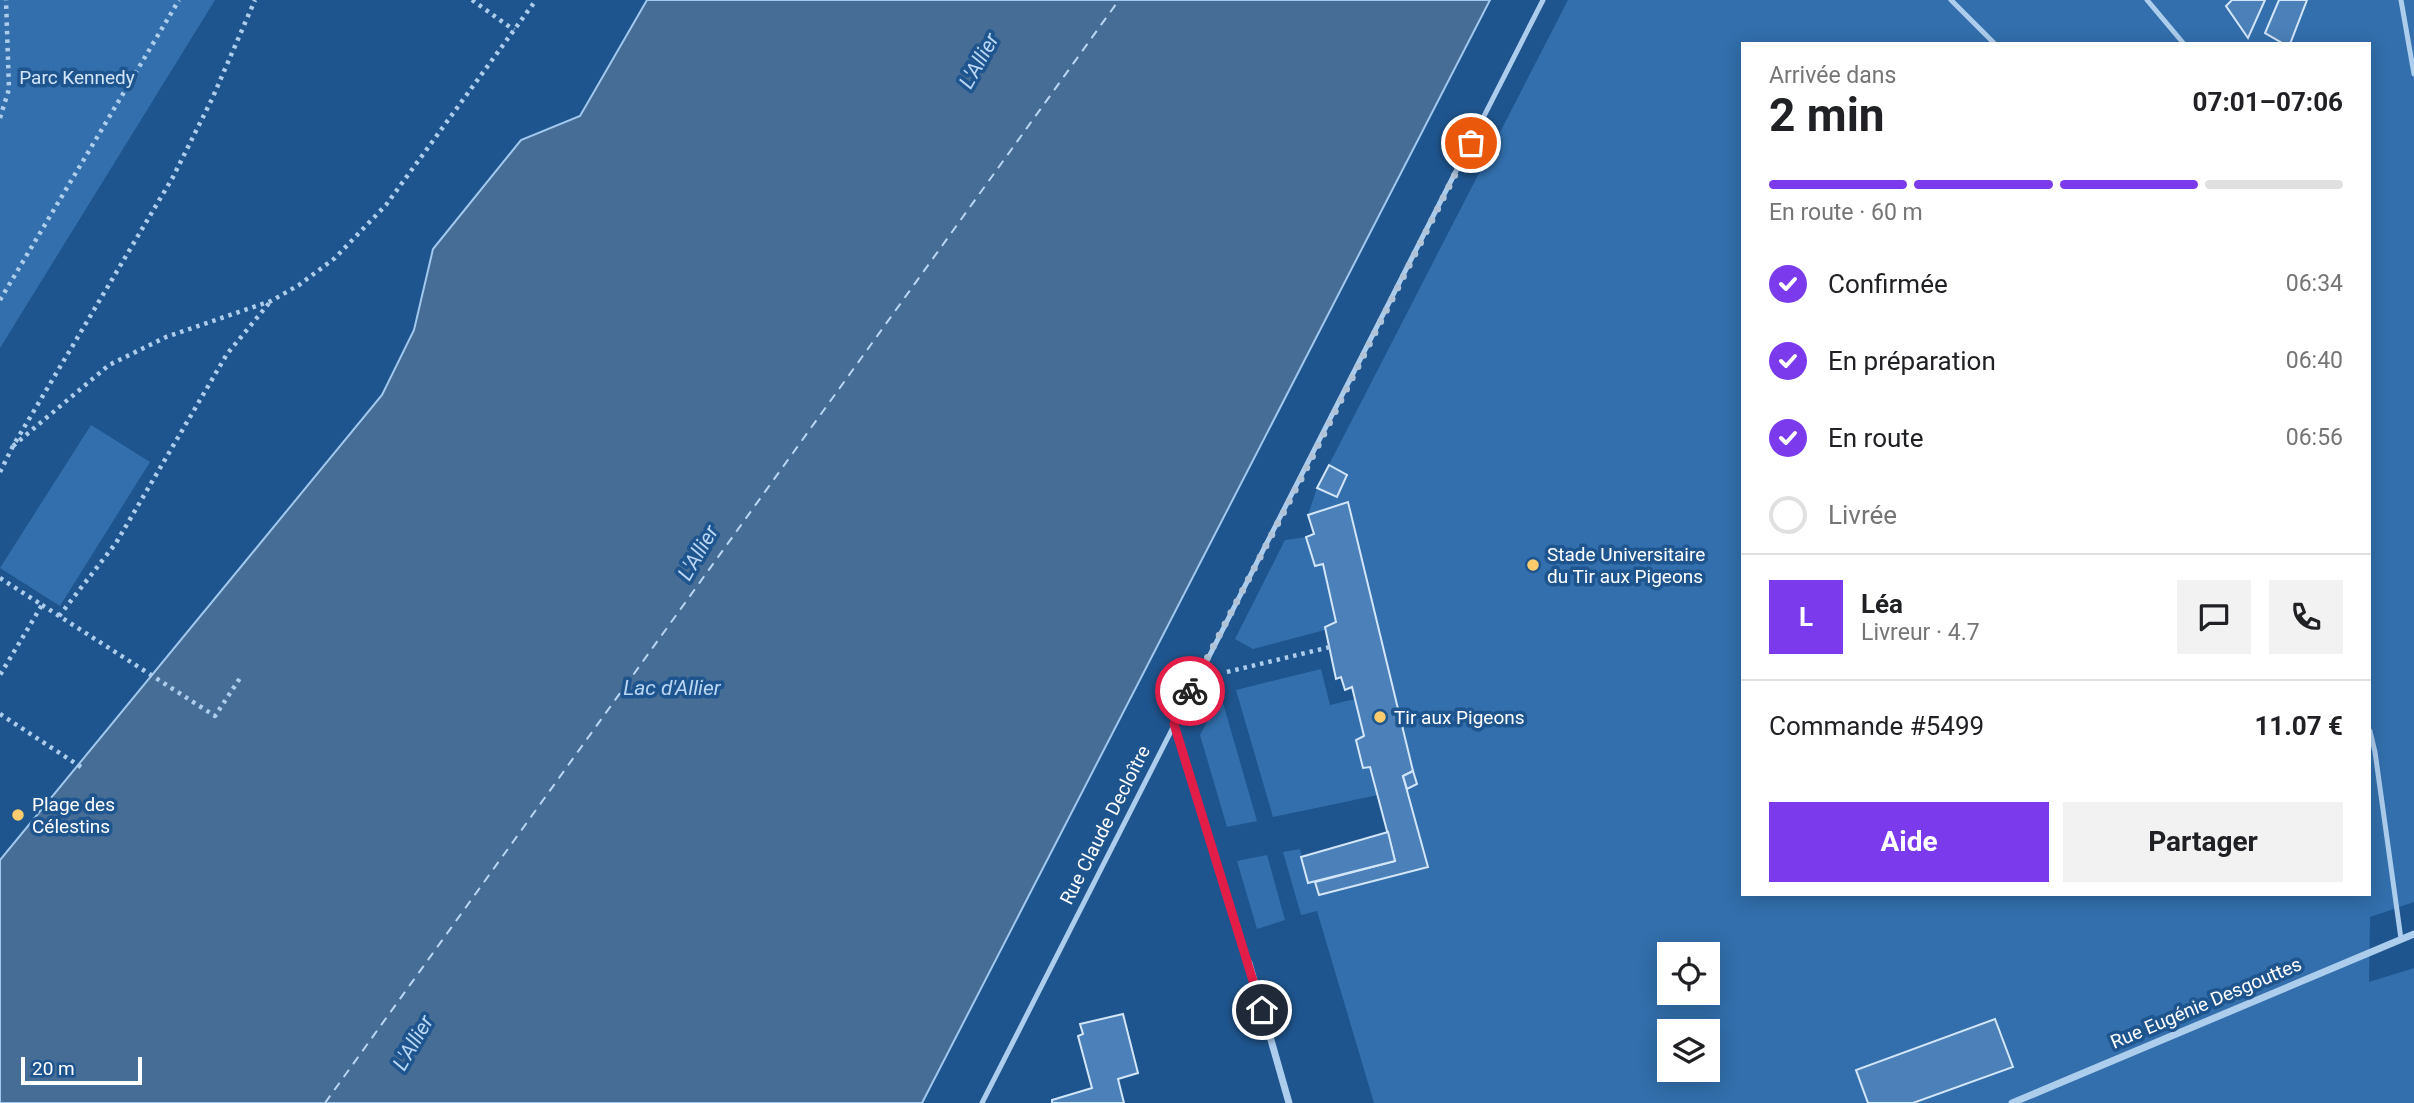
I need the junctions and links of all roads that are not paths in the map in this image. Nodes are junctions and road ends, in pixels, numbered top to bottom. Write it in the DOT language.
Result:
graph roads {
  1 [pos="1543,0"];
  2 [pos="1951,0"];
  3 [pos="2147,0"];
  4 [pos="2401,0"];
  5 [pos="1993,42"];
  6 [pos="2182,42"];
  7 [pos="2414,74"];
  8 [pos="1174,724"];
  9 [pos="2371,735"];
  10 [pos="2414,934"];
  11 [pos="2401,939"];
  12 [pos="1249,963"];
  13 [pos="982,1103"];
  14 [pos="1289,1103"];
  15 [pos="2012,1103"];
  1 -- 8 [label="lane, Rue Claude Decloître"];
  2 -- 5 [label="lane"];
  3 -- 6 [label="lane"];
  4 -- 7 [label="lane"];
  8 -- 12 [label="lane"];
  8 -- 13 [label="lane, Rue Claude Decloître"];
  9 -- 11 [label="lane"];
  10 -- 11 [label="street, Rue Eugénie Desgouttes"];
  11 -- 15 [label="street, Rue Eugénie Desgouttes"];
  12 -- 14 [label="street"];
}
